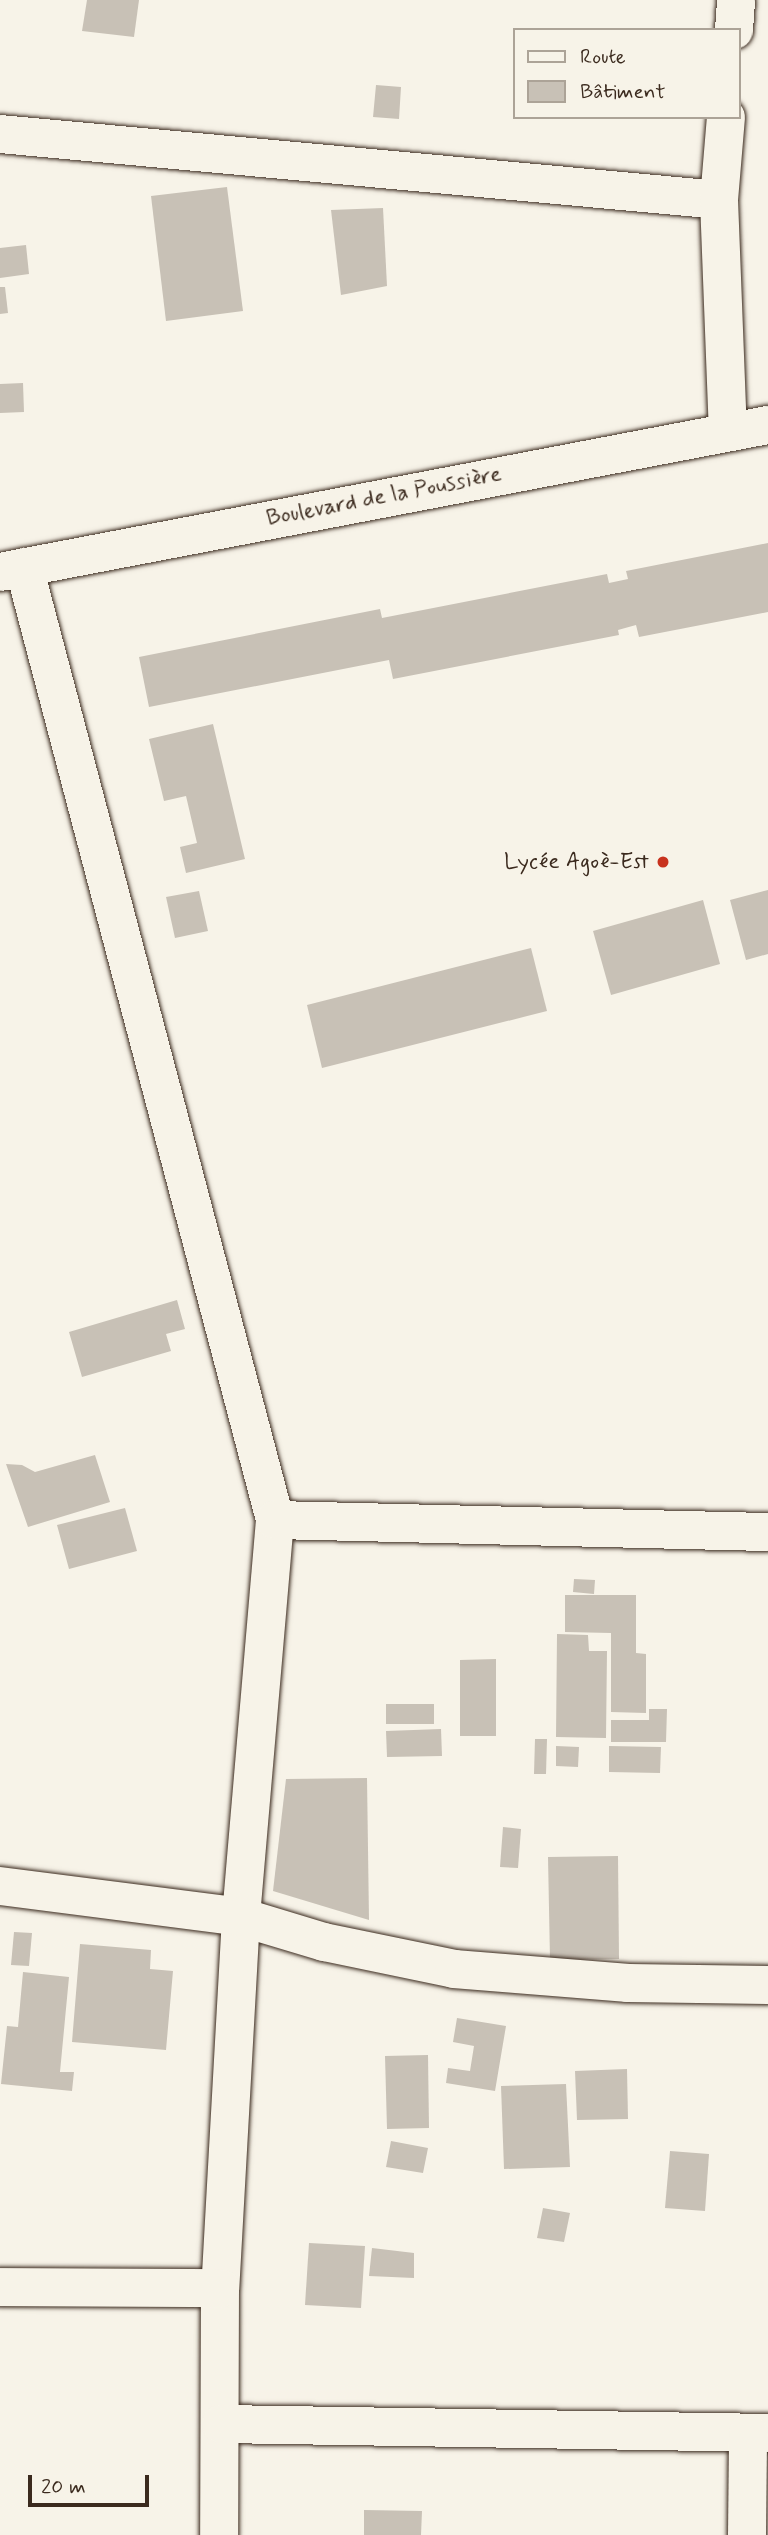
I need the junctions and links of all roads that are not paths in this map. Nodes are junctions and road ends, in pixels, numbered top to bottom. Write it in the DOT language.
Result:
graph roads {
  1 [pos="736,0"];
  2 [pos="734,28"];
  3 [pos="726,119"];
  4 [pos="0,134"];
  5 [pos="719,200"];
  6 [pos="768,425"];
  7 [pos="728,431"];
  8 [pos="12,569"];
  9 [pos="275,1520"];
  10 [pos="768,1532"];
  11 [pos="0,1886"];
  12 [pos="241,1917"];
  13 [pos="768,1985"];
  14 [pos="0,2287"];
  15 [pos="220,2288"];
  16 [pos="221,2424"];
  17 [pos="758,2433"];
  18 [pos="219,2535"];
  19 [pos="747,2535"];
  1 -- 2 [label="street"];
  3 -- 5 [label="street"];
  4 -- 5 [label="street"];
  5 -- 7 [label="street"];
  6 -- 7 [label="street, Boulevard de la Poussière"];
  7 -- 8 [label="street, Boulevard de la Poussière"];
  8 -- 9 [label="street"];
  9 -- 10 [label="street"];
  9 -- 12 [label="street"];
  11 -- 12 [label="street"];
  12 -- 13 [label="street"];
  12 -- 15 [label="street"];
  14 -- 15 [label="street"];
  15 -- 16 [label="street"];
  16 -- 17 [label="street"];
  16 -- 18 [label="street"];
  17 -- 19 [label="street"];
}
